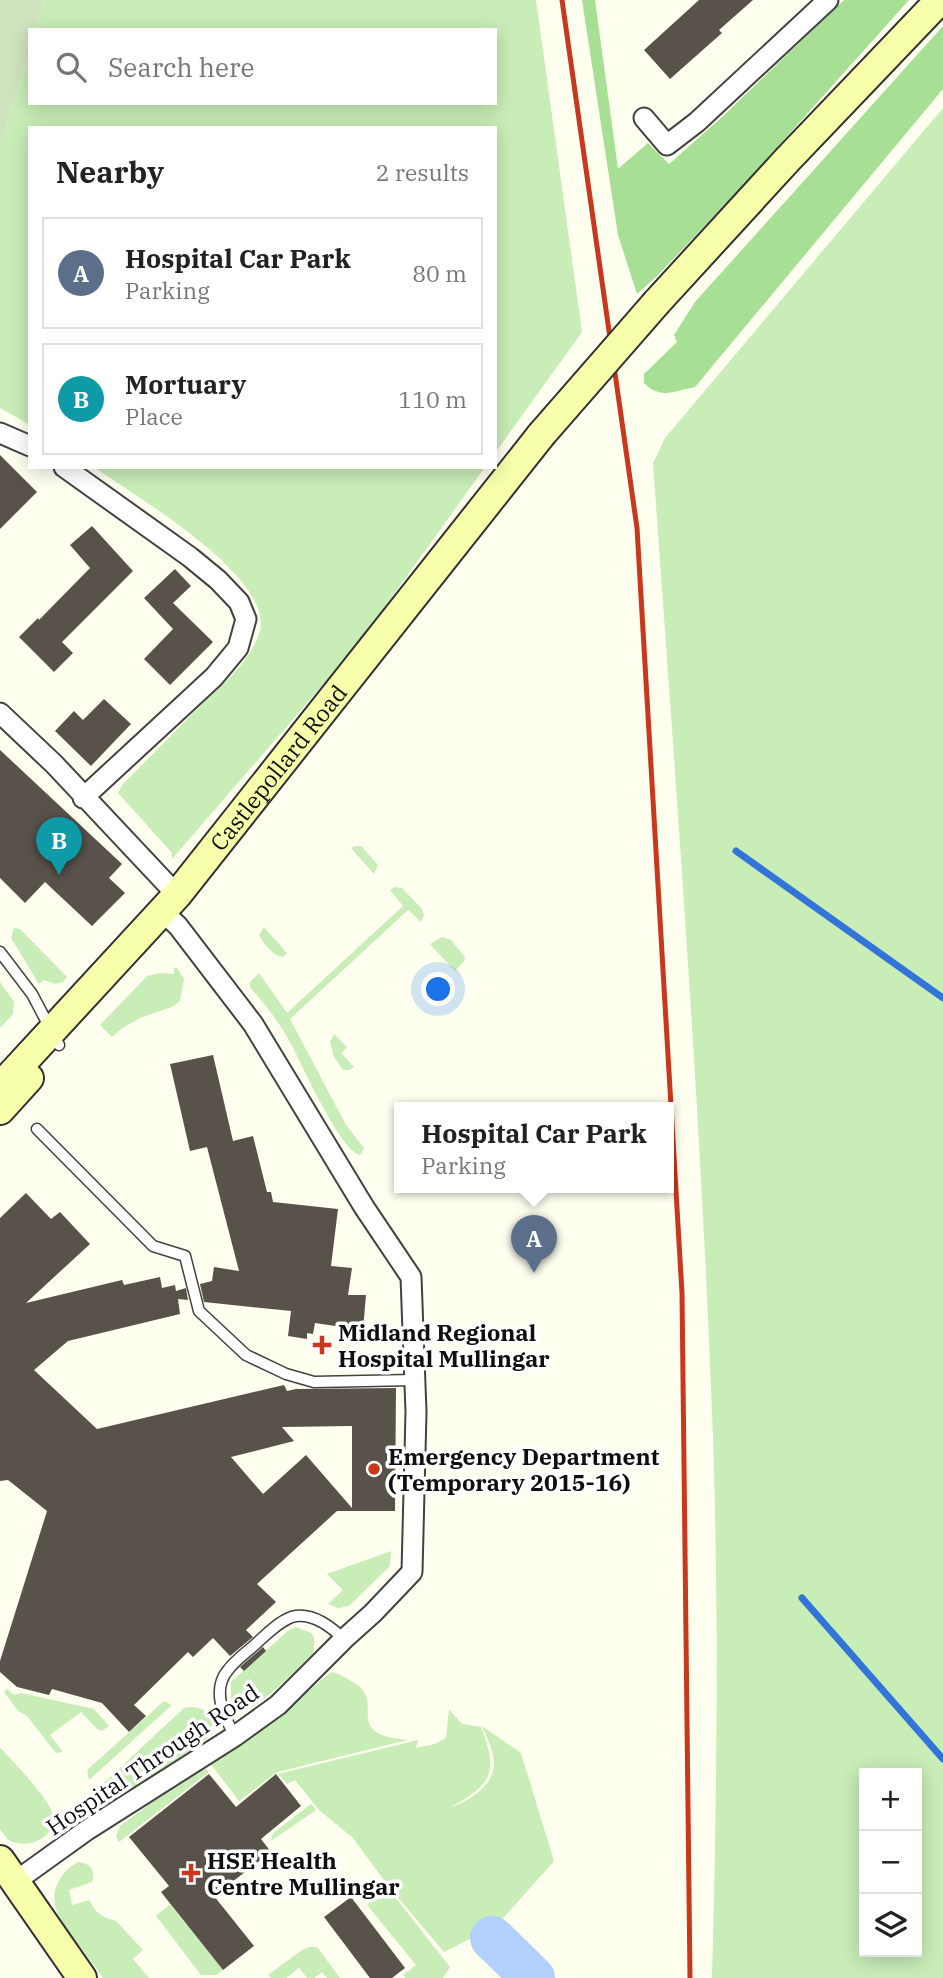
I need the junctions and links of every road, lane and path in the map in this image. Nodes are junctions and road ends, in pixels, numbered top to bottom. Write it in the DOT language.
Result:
graph roads {
  1 [pos="828,0"];
  2 [pos="940,0"];
  3 [pos="643,118"];
  4 [pos="0,433"];
  5 [pos="28,445"];
  6 [pos="67,469"];
  7 [pos="0,713"];
  8 [pos="83,798"];
  9 [pos="170,909"];
  10 [pos="0,952"];
  11 [pos="55,1038"];
  12 [pos="0,1087"];
  13 [pos="0,1110"];
  14 [pos="37,1129"];
  15 [pos="414,1380"];
  16 [pos="344,1639"];
  17 [pos="235,1736"];
  18 [pos="7,1877"];
  19 [pos="54,1969"];
  20 [pos="82,1978"];
  1 -- 3 [label="street"];
  2 -- 9 [label="main road, Castlepollard Road, bridge"];
  4 -- 5 [label="street"];
  6 -- 8 [label="street"];
  7 -- 8 [label="street, Hospital Through Road"];
  8 -- 9 [label="street, Hospital Through Road"];
  9 -- 11 [label="main road, Castlepollard Road"];
  9 -- 15 [label="street, Hospital Through Road"];
  10 -- 11 [label="lane"];
  11 -- 12 [label="main road, Castlepollard Road"];
  11 -- 13 [label="main road"];
  14 -- 15 [label="lane"];
  15 -- 16 [label="street, Hospital Through Road"];
  16 -- 17 [label="street, Hospital Through Road"];
  16 -- 17 [label="lane"];
  17 -- 18 [label="street, Hospital Through Road"];
  18 -- 19 [label="main road"];
  18 -- 20 [label="main road"];
}
